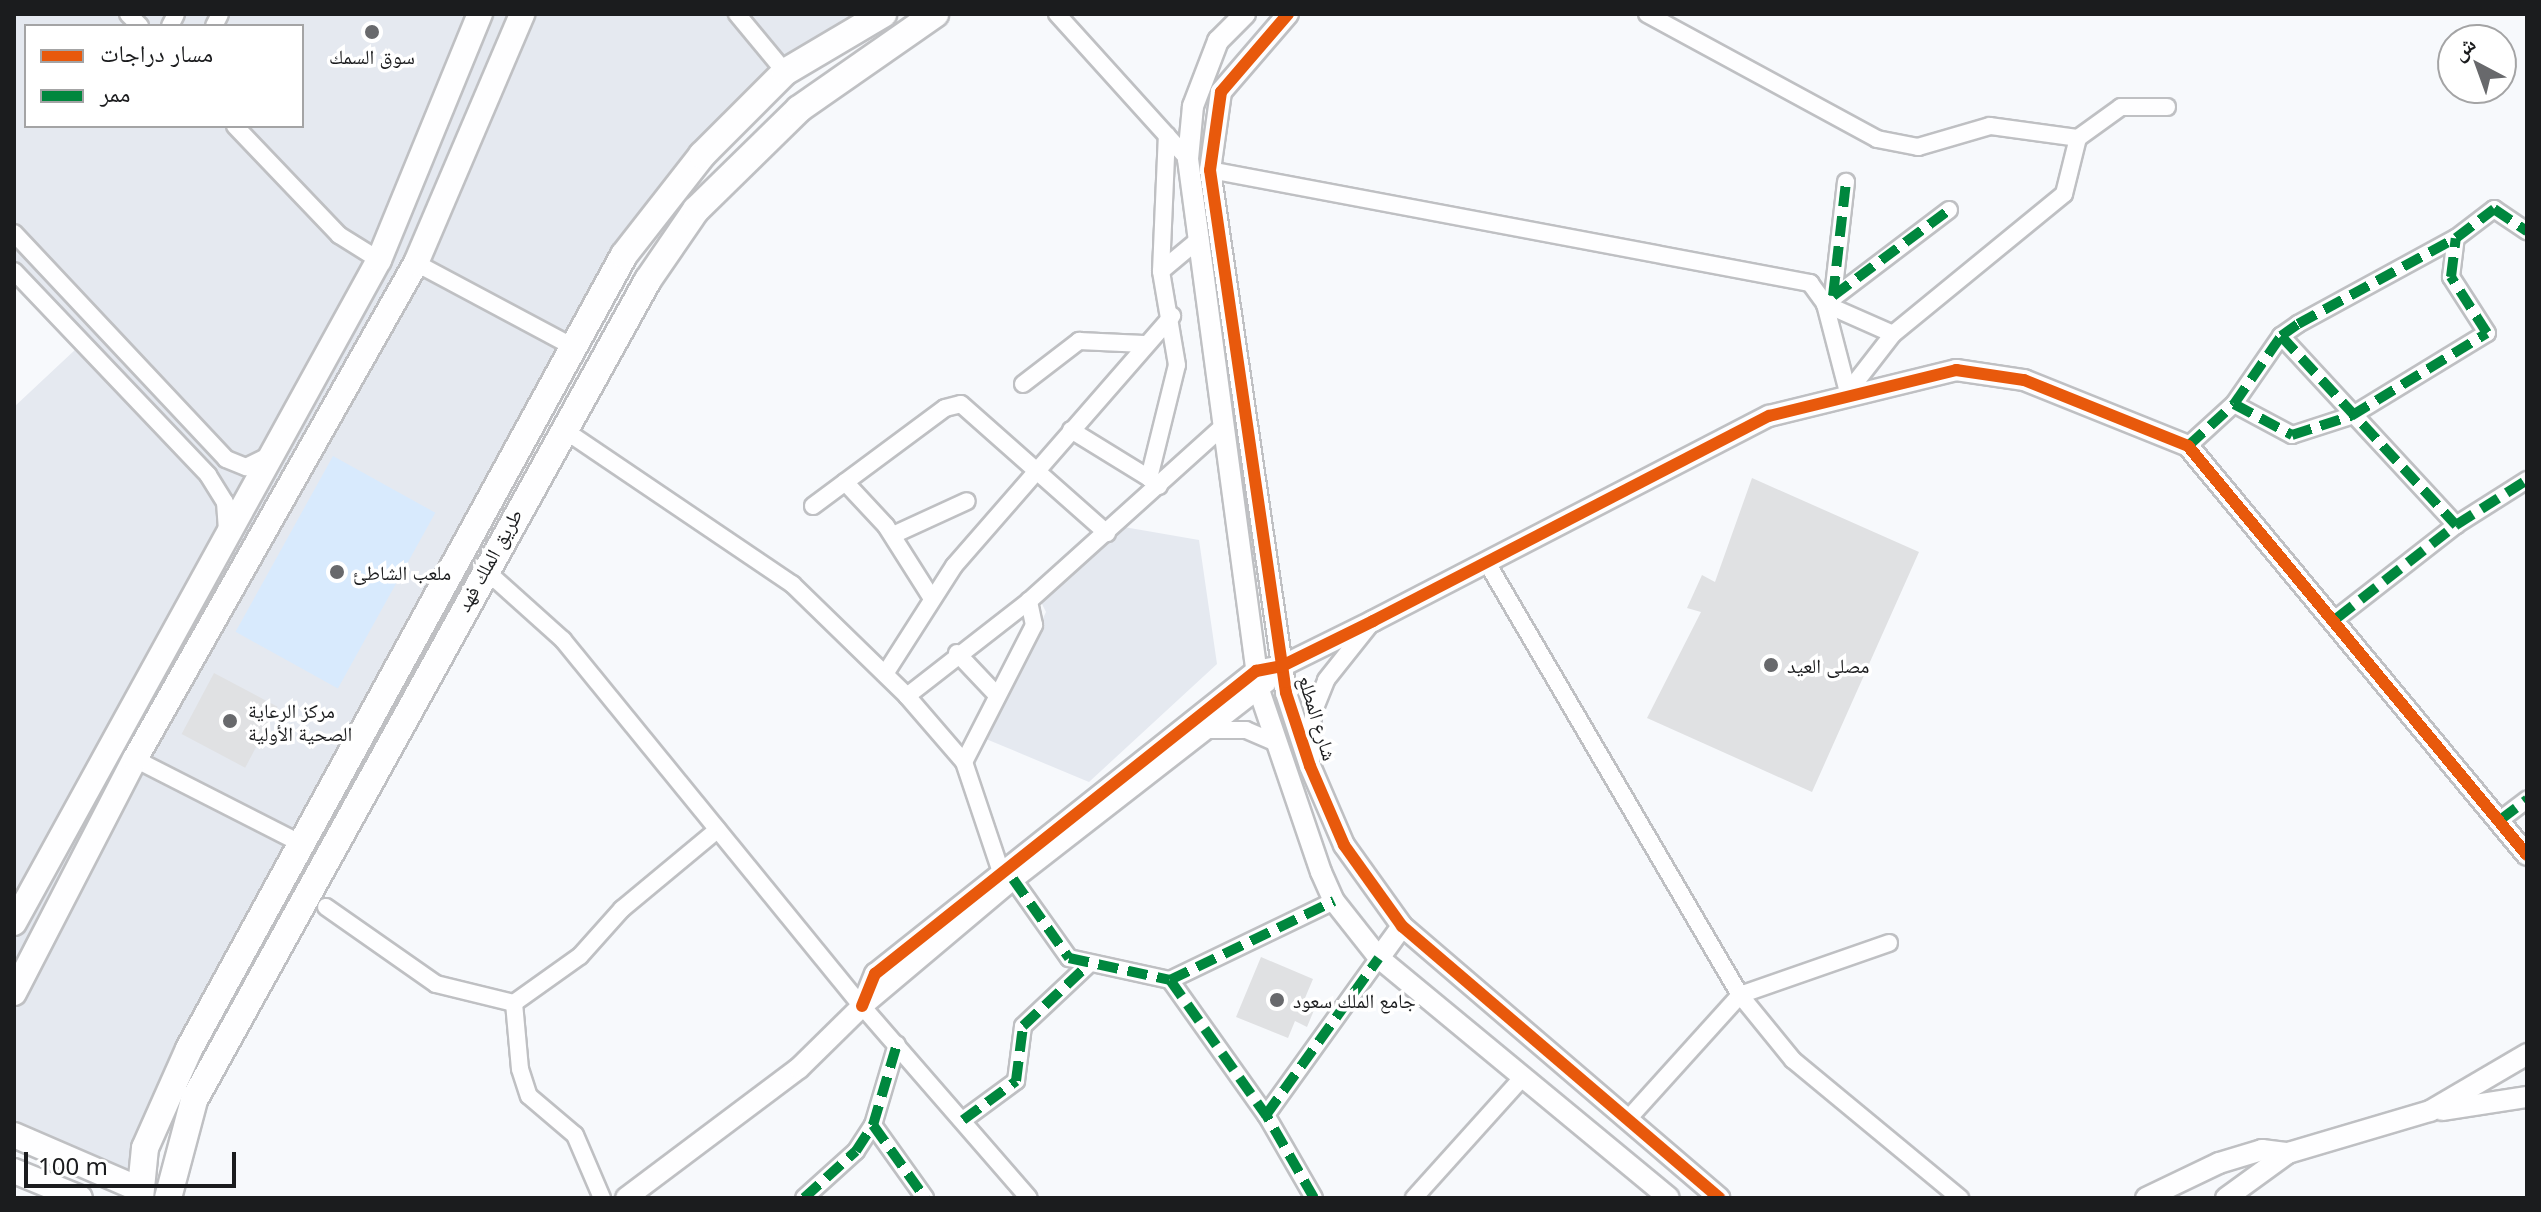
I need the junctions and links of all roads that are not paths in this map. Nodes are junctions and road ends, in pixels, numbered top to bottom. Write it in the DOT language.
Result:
graph roads {
  1 [pos="480,14"];
  2 [pos="522,14"];
  3 [pos="737,14"];
  4 [pos="883,14"];
  5 [pos="935,14"];
  6 [pos="1057,14"];
  7 [pos="1245,14"];
  8 [pos="1288,14"];
  9 [pos="1647,14"];
  10 [pos="785,72"];
  11 [pos="2167,107"];
  12 [pos="237,128"];
  13 [pos="1167,135"];
  14 [pos="2078,138"];
  15 [pos="1188,159"];
  16 [pos="1210,170"];
  17 [pos="1846,182"];
  18 [pos="1949,210"];
  19 [pos="2527,231"];
  20 [pos="14,233"];
  21 [pos="2456,238"];
  22 [pos="1197,241"];
  23 [pos="379,260"];
  24 [pos="416,263"];
  25 [pos="14,271"];
  26 [pos="1161,271"];
  27 [pos="1829,300"];
  28 [pos="1172,316"];
  29 [pos="1893,334"];
  30 [pos="2281,336"];
  31 [pos="1144,344"];
  32 [pos="573,347"];
  33 [pos="1023,384"];
  34 [pos="1848,392"];
  35 [pos="2234,404"];
  36 [pos="2351,416"];
  37 [pos="1222,427"];
  38 [pos="563,429"];
  39 [pos="1071,430"];
  40 [pos="281,443"];
  41 [pos="2188,446"];
  42 [pos="1035,467"];
  43 [pos="2527,480"];
  44 [pos="845,482"];
  45 [pos="1154,482"];
  46 [pos="967,501"];
  47 [pos="813,506"];
  48 [pos="2456,525"];
  49 [pos="1107,533"];
  50 [pos="893,535"];
  51 [pos="222,553"];
  52 [pos="1486,561"];
  53 [pos="484,569"];
  54 [pos="931,597"];
  55 [pos="1029,601"];
  56 [pos="2337,618"];
  57 [pos="1373,621"];
  58 [pos="957,653"];
  59 [pos="402,662"];
  60 [pos="1282,666"];
  61 [pos="426,674"];
  62 [pos="885,674"];
  63 [pos="1257,680"];
  64 [pos="995,693"];
  65 [pos="907,696"];
  66 [pos="1204,730"];
  67 [pos="1277,743"];
  68 [pos="135,759"];
  69 [pos="964,762"];
  70 [pos="1310,766"];
  71 [pos="2527,800"];
  72 [pos="2500,820"];
  73 [pos="717,830"];
  74 [pos="304,845"];
  75 [pos="2527,855"];
  76 [pos="1007,874"];
  77 [pos="1334,901"];
  78 [pos="326,907"];
  79 [pos="14,923"];
  80 [pos="1402,926"];
  81 [pos="1889,943"];
  82 [pos="1379,958"];
  83 [pos="1087,966"];
  84 [pos="1170,980"];
  85 [pos="14,993"];
  86 [pos="1740,995"];
  87 [pos="514,1003"];
  88 [pos="862,1006"];
  89 [pos="897,1044"];
  90 [pos="2527,1054"];
  91 [pos="1523,1077"];
  92 [pos="2527,1097"];
  93 [pos="2430,1111"];
  94 [pos="1266,1115"];
  95 [pos="963,1120"];
  96 [pos="1627,1120"];
  97 [pos="873,1125"];
  98 [pos="14,1135"];
  99 [pos="2288,1153"];
  100 [pos="14,1171"];
  101 [pos="140,1194"];
  102 [pos="80,1198"];
  103 [pos="168,1198"];
  104 [pos="602,1198"];
  105 [pos="626,1198"];
  106 [pos="804,1198"];
  107 [pos="925,1198"];
  108 [pos="1029,1198"];
  109 [pos="1314,1198"];
  110 [pos="1414,1198"];
  111 [pos="1669,1198"];
  112 [pos="1719,1198"];
  113 [pos="1960,1198"];
  114 [pos="2146,1198"];
  115 [pos="2226,1198"];
  1 -- 23 [label="main road"];
  2 -- 24 [label="main road"];
  3 -- 10 [label="street"];
  4 -- 10 [label="main road, طريق الملك فهد"];
  5 -- 38 [label="main road, طريق الملك فهد"];
  6 -- 13 [label="street"];
  7 -- 15 [label="street"];
  8 -- 16 [label="street, شارع المطلع"];
  9 -- 14 [label="street"];
  10 -- 32 [label="main road, طريق الملك فهد"];
  11 -- 14 [label="street"];
  12 -- 23 [label="street"];
  13 -- 15 [label="street"];
  13 -- 26 [label="street"];
  14 -- 29 [label="street"];
  15 -- 22 [label="street"];
  16 -- 27 [label="street"];
  16 -- 60 [label="street, شارع المطلع"];
  17 -- 27 [label="street"];
  18 -- 27 [label="street"];
  19 -- 21 [label="street"];
  20 -- 40 [label="street"];
  21 -- 30 [label="street"];
  21 -- 36 [label="street"];
  22 -- 26 [label="street"];
  22 -- 37 [label="street"];
  23 -- 40 [label="main road"];
  24 -- 32 [label="street"];
  24 -- 68 [label="main road"];
  25 -- 51 [label="street"];
  26 -- 28 [label="street"];
  27 -- 29 [label="street"];
  27 -- 34 [label="street"];
  28 -- 31 [label="street"];
  28 -- 45 [label="street"];
  29 -- 34 [label="street"];
  30 -- 35 [label="street"];
  30 -- 36 [label="street"];
  31 -- 33 [label="street"];
  31 -- 39 [label="street"];
  32 -- 59 [label="main road, طريق الملك فهد"];
  34 -- 41 [label="street"];
  34 -- 52 [label="street"];
  35 -- 36 [label="street"];
  35 -- 41 [label="street"];
  36 -- 48 [label="street"];
  37 -- 45 [label="street"];
  37 -- 63 [label="street"];
  38 -- 53 [label="main road, طريق الملك فهد"];
  38 -- 62 [label="street"];
  39 -- 42 [label="street"];
  39 -- 45 [label="street"];
  40 -- 51 [label="main road"];
  41 -- 56 [label="street"];
  42 -- 44 [label="street"];
  42 -- 49 [label="street"];
  42 -- 54 [label="street"];
  43 -- 48 [label="street"];
  44 -- 47 [label="street"];
  44 -- 50 [label="street"];
  45 -- 49 [label="street"];
  46 -- 50 [label="street"];
  48 -- 56 [label="street"];
  49 -- 55 [label="street"];
  50 -- 54 [label="street"];
  51 -- 79 [label="main road"];
  52 -- 57 [label="street"];
  52 -- 86 [label="street"];
  53 -- 61 [label="main road, طريق الملك فهد"];
  53 -- 73 [label="street"];
  54 -- 62 [label="street"];
  55 -- 58 [label="street"];
  55 -- 64 [label="street"];
  56 -- 72 [label="street"];
  57 -- 60 [label="street"];
  57 -- 70 [label="street"];
  58 -- 64 [label="street"];
  58 -- 65 [label="street"];
  59 -- 61 [label="main road"];
  59 -- 74 [label="main road, طريق الملك فهد"];
  60 -- 63 [label="street"];
  60 -- 70 [label="street, شارع المطلع"];
  61 -- 103 [label="main road, طريق الملك فهد"];
  62 -- 65 [label="street"];
  63 -- 66 [label="street"];
  63 -- 67 [label="street"];
  63 -- 76 [label="street"];
  64 -- 69 [label="street"];
  65 -- 69 [label="street"];
  66 -- 67 [label="street"];
  66 -- 76 [label="street"];
  67 -- 77 [label="street"];
  68 -- 74 [label="street"];
  68 -- 85 [label="main road"];
  69 -- 76 [label="street"];
  70 -- 80 [label="street, شارع المطلع"];
  71 -- 72 [label="street"];
  72 -- 75 [label="street"];
  73 -- 87 [label="street"];
  73 -- 88 [label="street"];
  74 -- 101 [label="main road, طريق الملك فهد"];
  76 -- 83 [label="street"];
  76 -- 88 [label="street"];
  77 -- 82 [label="street"];
  77 -- 84 [label="street"];
  78 -- 87 [label="street"];
  80 -- 82 [label="street"];
  80 -- 96 [label="street, شارع المطلع"];
  81 -- 86 [label="street"];
  82 -- 91 [label="street"];
  82 -- 94 [label="street"];
  83 -- 84 [label="street"];
  83 -- 95 [label="street"];
  84 -- 94 [label="street"];
  86 -- 96 [label="street"];
  86 -- 113 [label="street"];
  87 -- 104 [label="street"];
  88 -- 89 [label="street"];
  88 -- 105 [label="street"];
  89 -- 95 [label="street"];
  89 -- 97 [label="street"];
  90 -- 93 [label="street"];
  91 -- 110 [label="street"];
  91 -- 111 [label="street"];
  92 -- 93 [label="street"];
  93 -- 99 [label="street"];
  94 -- 109 [label="street"];
  95 -- 108 [label="street"];
  96 -- 112 [label="street, شارع المطلع"];
  97 -- 106 [label="street"];
  97 -- 107 [label="street"];
  98 -- 101 [label="main road"];
  99 -- 114 [label="street"];
  99 -- 115 [label="street"];
  100 -- 102 [label="main road"];
}
